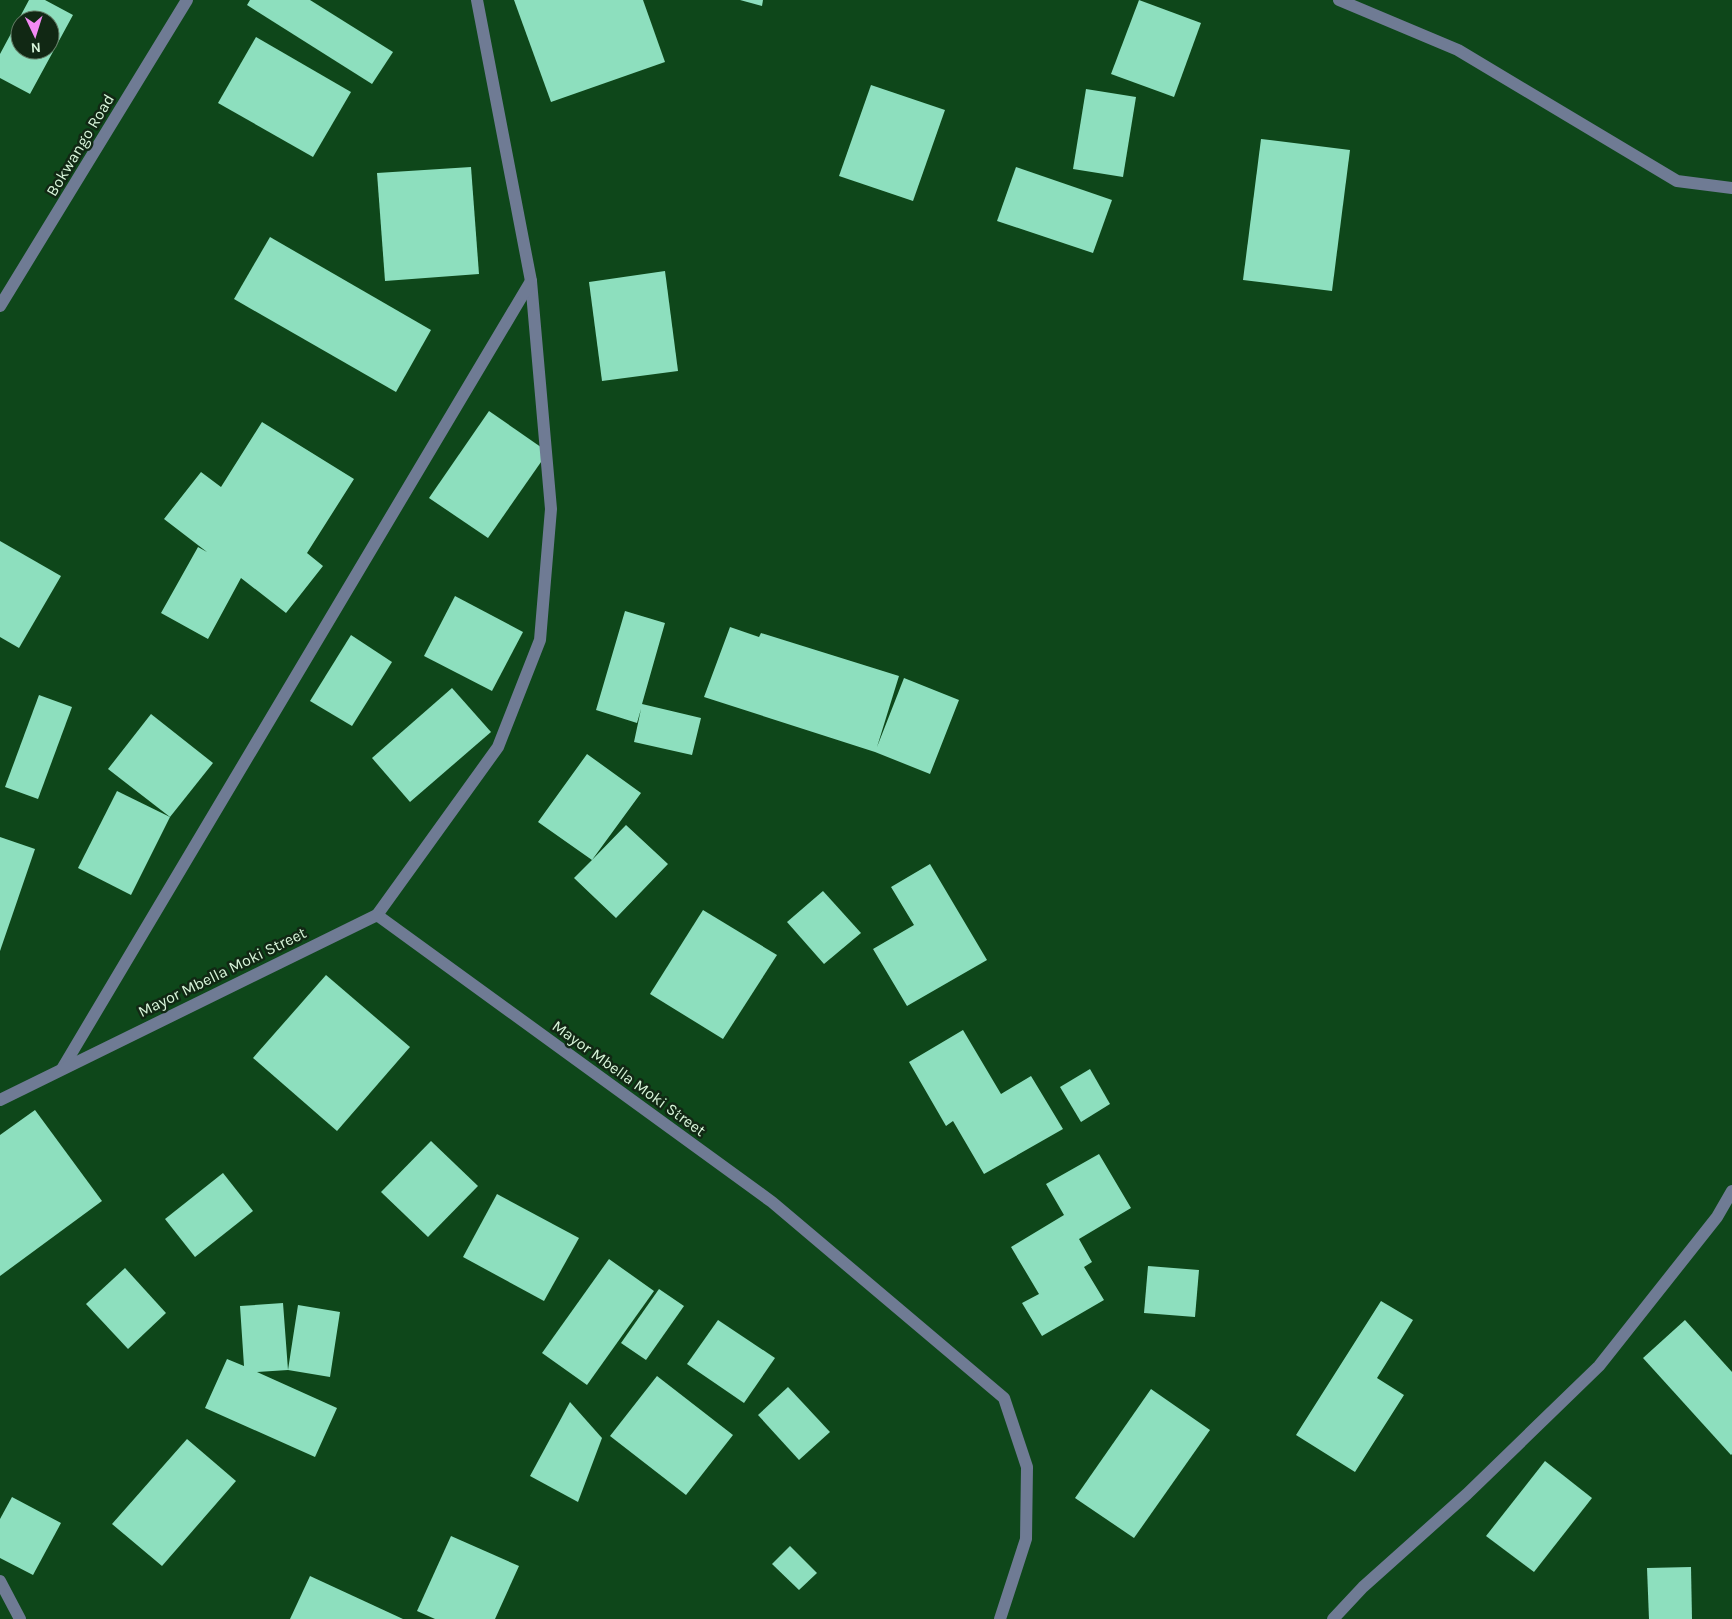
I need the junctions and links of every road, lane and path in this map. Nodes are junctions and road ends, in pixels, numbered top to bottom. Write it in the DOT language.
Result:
graph roads {
  1 [pos="187,0"];
  2 [pos="477,0"];
  3 [pos="1338,0"];
  4 [pos="1732,188"];
  5 [pos="531,281"];
  6 [pos="0,306"];
  7 [pos="377,915"];
  8 [pos="62,1069"];
  9 [pos="0,1100"];
  10 [pos="1732,1191"];
  11 [pos="0,1581"];
  12 [pos="20,1619"];
  13 [pos="1000,1619"];
  14 [pos="1333,1619"];
  1 -- 6 [label="street, Bokwango Road"];
  2 -- 5 [label="street"];
  3 -- 4 [label="street"];
  5 -- 7 [label="street"];
  5 -- 8 [label="street"];
  7 -- 8 [label="street, Mayor Mbella Moki Street"];
  7 -- 13 [label="street, Mayor Mbella Moki Street"];
  8 -- 9 [label="street, Mayor Mbella Moki Street"];
  10 -- 14 [label="street"];
  11 -- 12 [label="street"];
}
